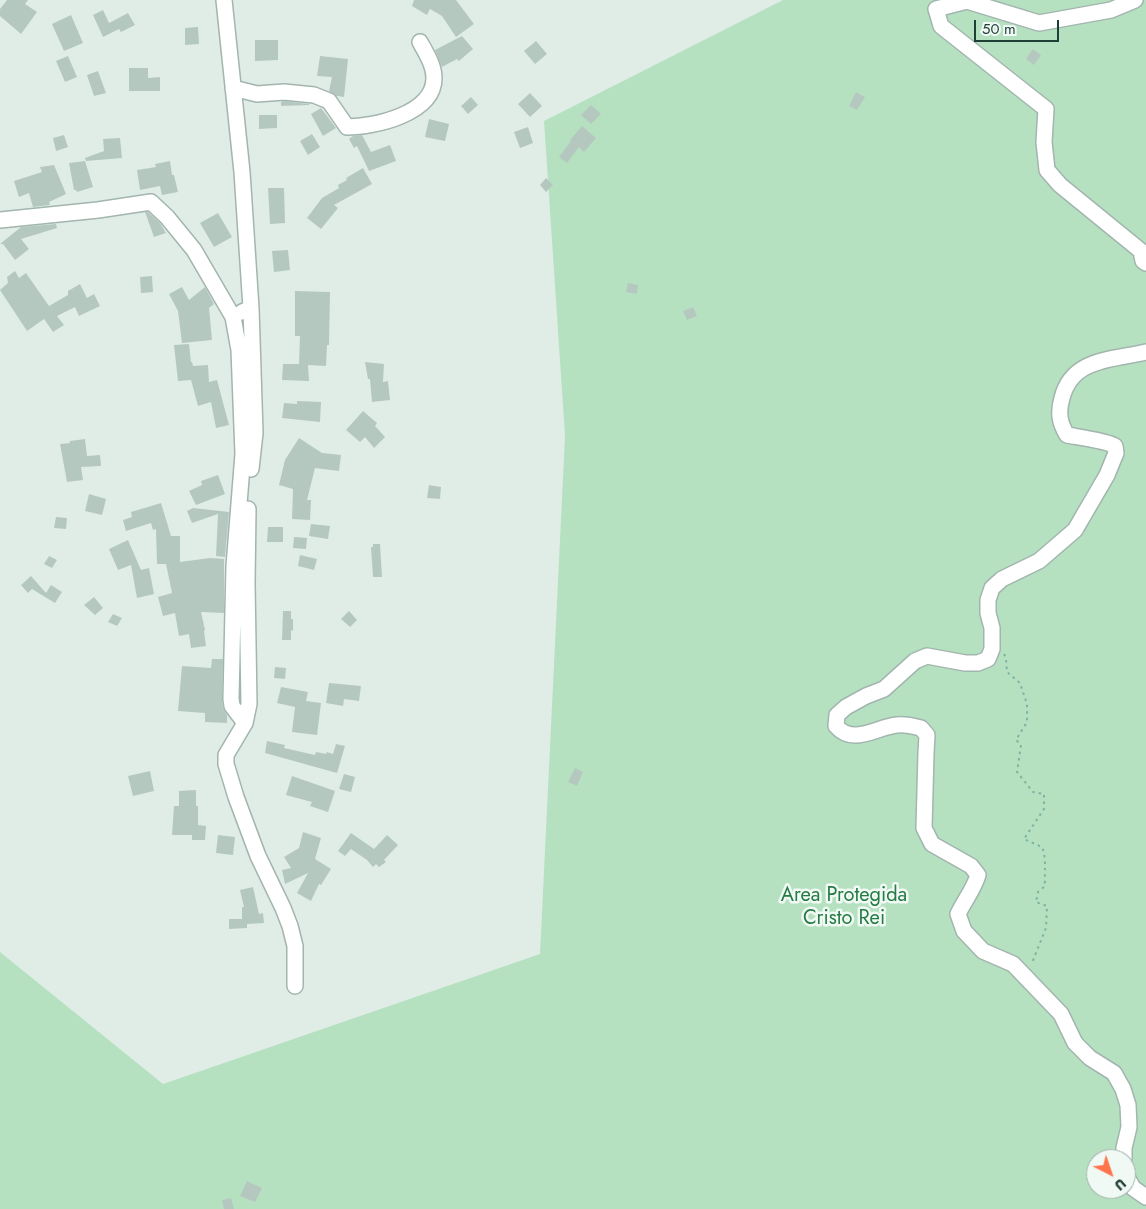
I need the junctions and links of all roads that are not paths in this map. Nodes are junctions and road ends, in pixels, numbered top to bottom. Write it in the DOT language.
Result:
graph roads {
  1 [pos="224,0"];
  2 [pos="1135,0"];
  3 [pos="420,42"];
  4 [pos="233,88"];
  5 [pos="0,220"];
  6 [pos="1146,263"];
  7 [pos="250,308"];
  8 [pos="232,317"];
  9 [pos="1146,352"];
  10 [pos="245,723"];
  11 [pos="296,986"];
  12 [pos="1124,1149"];
  1 -- 4 [label="street"];
  2 -- 6 [label="street"];
  3 -- 4 [label="street"];
  4 -- 7 [label="street"];
  5 -- 8 [label="street"];
  7 -- 8 [label="street"];
  7 -- 10 [label="street"];
  8 -- 10 [label="street"];
  9 -- 12 [label="street"];
  10 -- 11 [label="street"];
}
